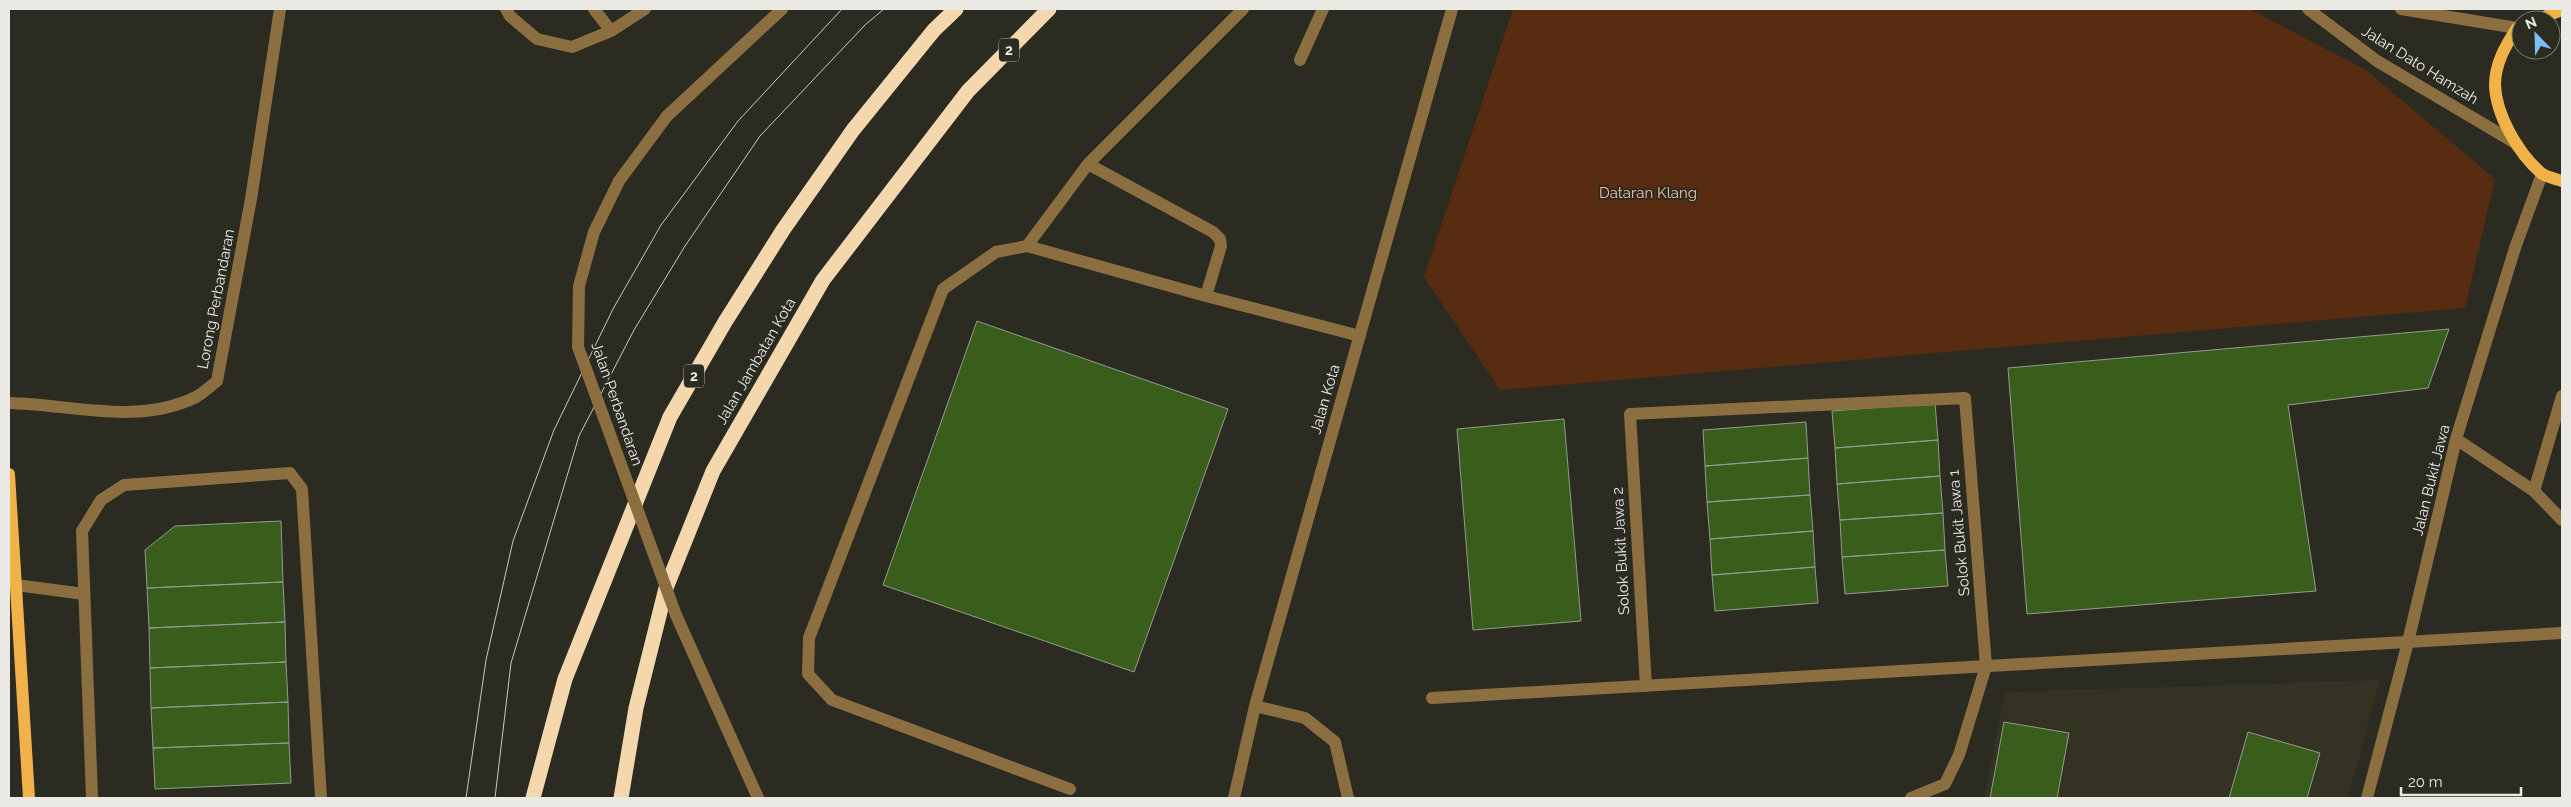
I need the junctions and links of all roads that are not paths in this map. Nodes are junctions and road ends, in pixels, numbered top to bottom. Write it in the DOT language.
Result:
graph roads {
  1 [pos="280,9"];
  2 [pos="506,9"];
  3 [pos="594,9"];
  4 [pos="645,9"];
  5 [pos="782,9"];
  6 [pos="956,9"];
  7 [pos="1049,9"];
  8 [pos="1243,9"];
  9 [pos="1322,9"];
  10 [pos="1452,9"];
  11 [pos="2308,9"];
  12 [pos="2401,9"];
  13 [pos="2511,26"];
  14 [pos="611,31"];
  15 [pos="2511,39"];
  16 [pos="1300,60"];
  17 [pos="2517,144"];
  18 [pos="1088,164"];
  19 [pos="2542,174"];
  20 [pos="2562,181"];
  21 [pos="1027,246"];
  22 [pos="1206,296"];
  23 [pos="1360,336"];
  24 [pos="2562,396"];
  25 [pos="9,403"];
  26 [pos="1630,414"];
  27 [pos="2456,439"];
  28 [pos="9,474"];
  29 [pos="2534,490"];
  30 [pos="2562,520"];
  31 [pos="16,585"];
  32 [pos="84,594"];
  33 [pos="2562,633"];
  34 [pos="2408,642"];
  35 [pos="1986,666"];
  36 [pos="1646,686"];
  37 [pos="1432,698"];
  38 [pos="1255,706"];
  39 [pos="1070,789"];
  40 [pos="29,798"];
  41 [pos="92,798"];
  42 [pos="321,798"];
  43 [pos="533,798"];
  44 [pos="621,798"];
  45 [pos="758,798"];
  46 [pos="1234,798"];
  47 [pos="1352,798"];
  48 [pos="1910,798"];
  49 [pos="2367,798"];
  1 -- 25 [label="street, Lorong Perbandaran"];
  2 -- 14 [label="street"];
  3 -- 14 [label="street"];
  4 -- 14 [label="street"];
  5 -- 45 [label="street, Jalan Perbandaran, bridge"];
  6 -- 43 [label="highway, 2"];
  7 -- 44 [label="highway, Jalan Jambatan Kota / 2"];
  8 -- 18 [label="street"];
  9 -- 16 [label="street"];
  10 -- 23 [label="street, Jalan Kota"];
  11 -- 17 [label="street, Jalan Dato Hamzah"];
  12 -- 13 [label="street"];
  15 -- 17 [label="main road"];
  17 -- 19 [label="main road"];
  18 -- 21 [label="street"];
  18 -- 22 [label="street"];
  19 -- 20 [label="main road"];
  19 -- 27 [label="street, Jalan Bukit Jawa"];
  21 -- 22 [label="street"];
  21 -- 39 [label="street"];
  22 -- 23 [label="street"];
  23 -- 38 [label="street, Jalan Kota"];
  24 -- 29 [label="street"];
  26 -- 35 [label="street, Solok Bukit Jawa 1"];
  26 -- 36 [label="street, Solok Bukit Jawa 2"];
  27 -- 29 [label="street"];
  27 -- 34 [label="street, Jalan Bukit Jawa"];
  28 -- 31 [label="main road"];
  29 -- 30 [label="street"];
  31 -- 32 [label="street"];
  31 -- 40 [label="main road"];
  32 -- 41 [label="street"];
  32 -- 42 [label="street"];
  33 -- 34 [label="street"];
  34 -- 35 [label="street"];
  34 -- 49 [label="street, Jalan Bukit Jawa"];
  35 -- 36 [label="street"];
  35 -- 48 [label="street"];
  36 -- 37 [label="street"];
  38 -- 46 [label="street, Jalan Kota"];
  38 -- 47 [label="street"];
}
